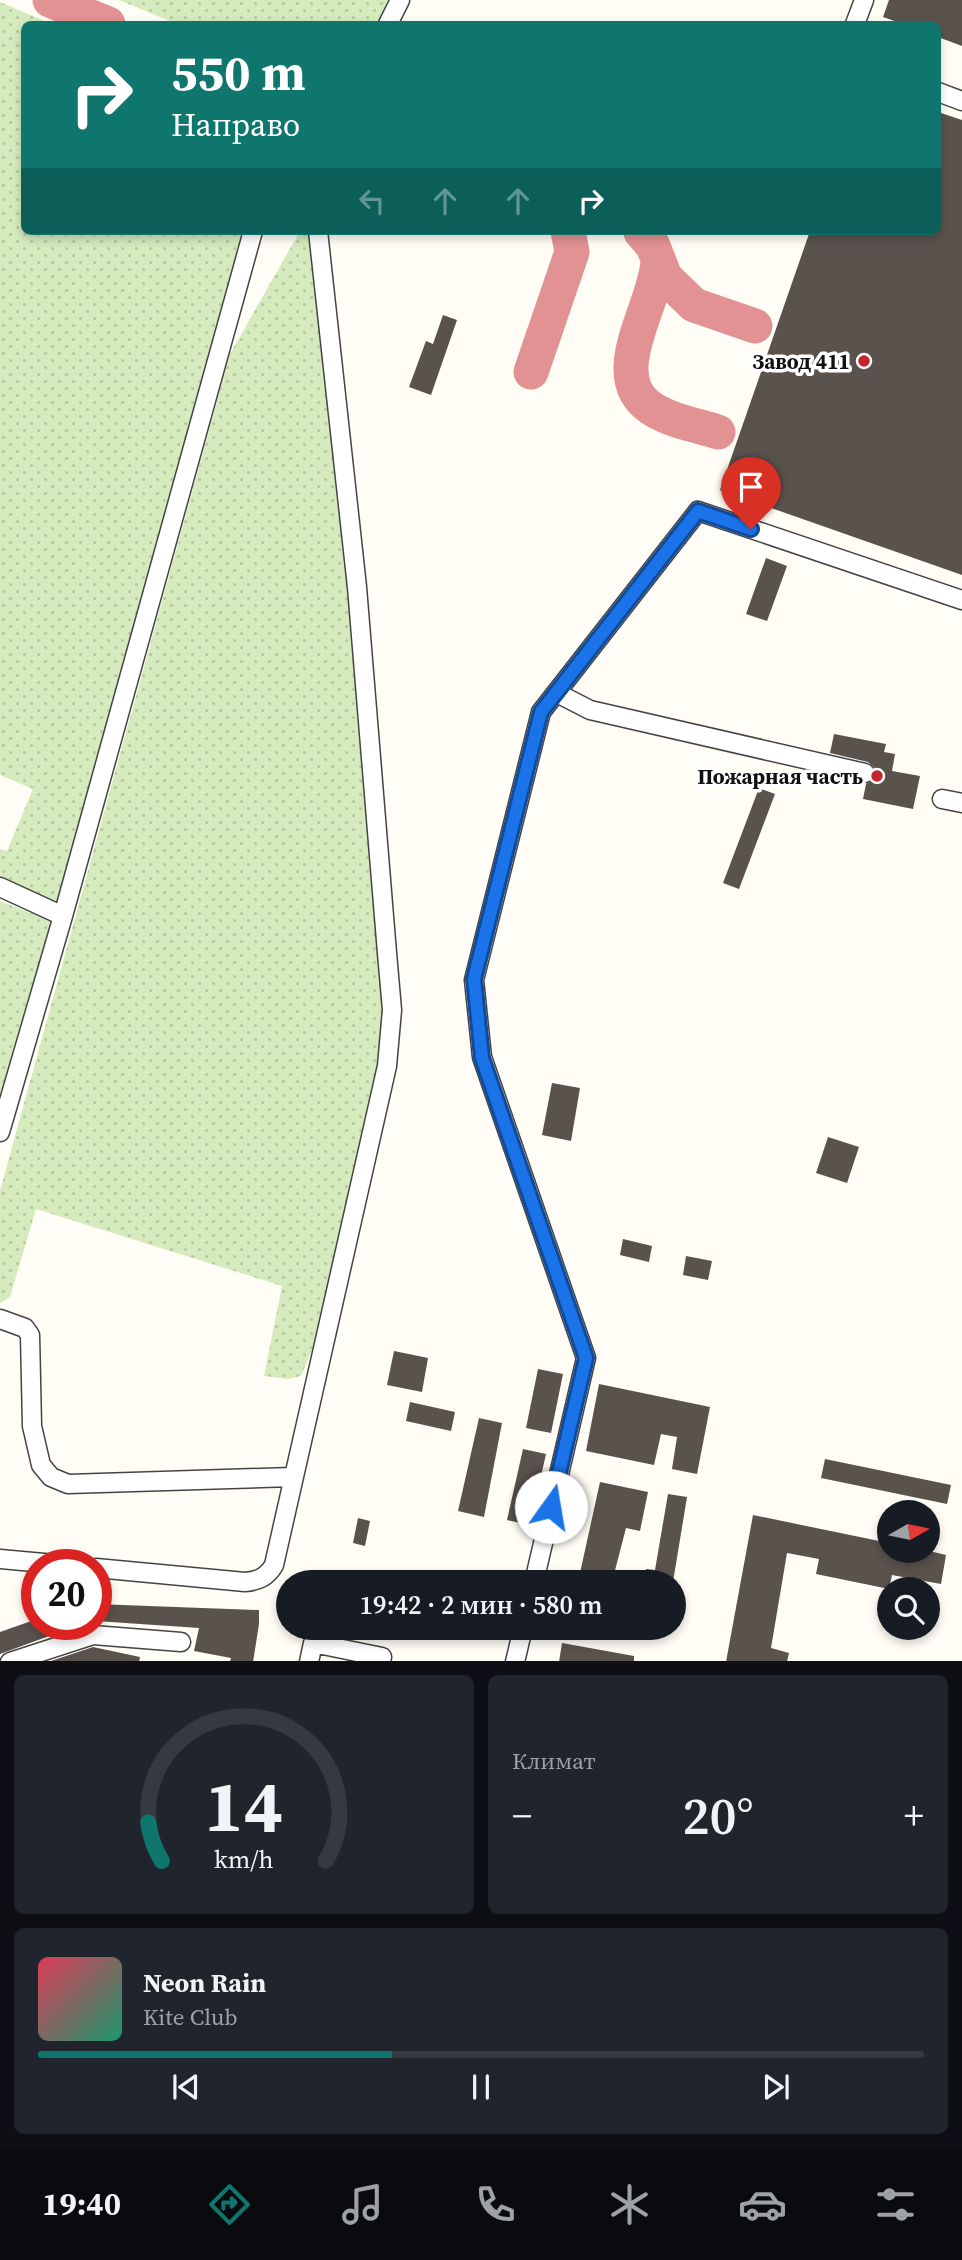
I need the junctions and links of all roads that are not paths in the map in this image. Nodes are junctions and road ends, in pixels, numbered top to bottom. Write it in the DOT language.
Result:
graph roads {
  1 [pos="400,0"];
  2 [pos="863,0"];
  3 [pos="390,21"];
  4 [pos="856,21"];
  5 [pos="941,93"];
  6 [pos="962,100"];
  7 [pos="252,235"];
  8 [pos="318,235"];
  9 [pos="962,600"];
  10 [pos="557,693"];
  11 [pos="865,774"];
  12 [pos="942,799"];
  13 [pos="962,803"];
  14 [pos="0,887"];
  15 [pos="63,916"];
  16 [pos="0,1132"];
  17 [pos="0,1319"];
  18 [pos="292,1477"];
  19 [pos="0,1559"];
  20 [pos="21,1561"];
  21 [pos="112,1570"];
  22 [pos="537,1570"];
  23 [pos="520,1640"];
  24 [pos="181,1643"];
  25 [pos="382,1657"];
  26 [pos="10,1661"];
  27 [pos="309,1661"];
  28 [pos="515,1661"];
  1 -- 3 [label="lane"];
  2 -- 4 [label="lane"];
  5 -- 6 [label="lane"];
  7 -- 15 [label="lane"];
  8 -- 18 [label="lane"];
  9 -- 10 [label="lane"];
  10 -- 11 [label="lane"];
  10 -- 22 [label="lane"];
  12 -- 13 [label="lane"];
  14 -- 15 [label="lane"];
  15 -- 16 [label="lane"];
  17 -- 18 [label="lane"];
  18 -- 21 [label="lane"];
  19 -- 20 [label="lane"];
  23 -- 28 [label="lane"];
  24 -- 26 [label="lane"];
  25 -- 27 [label="lane"];
}
